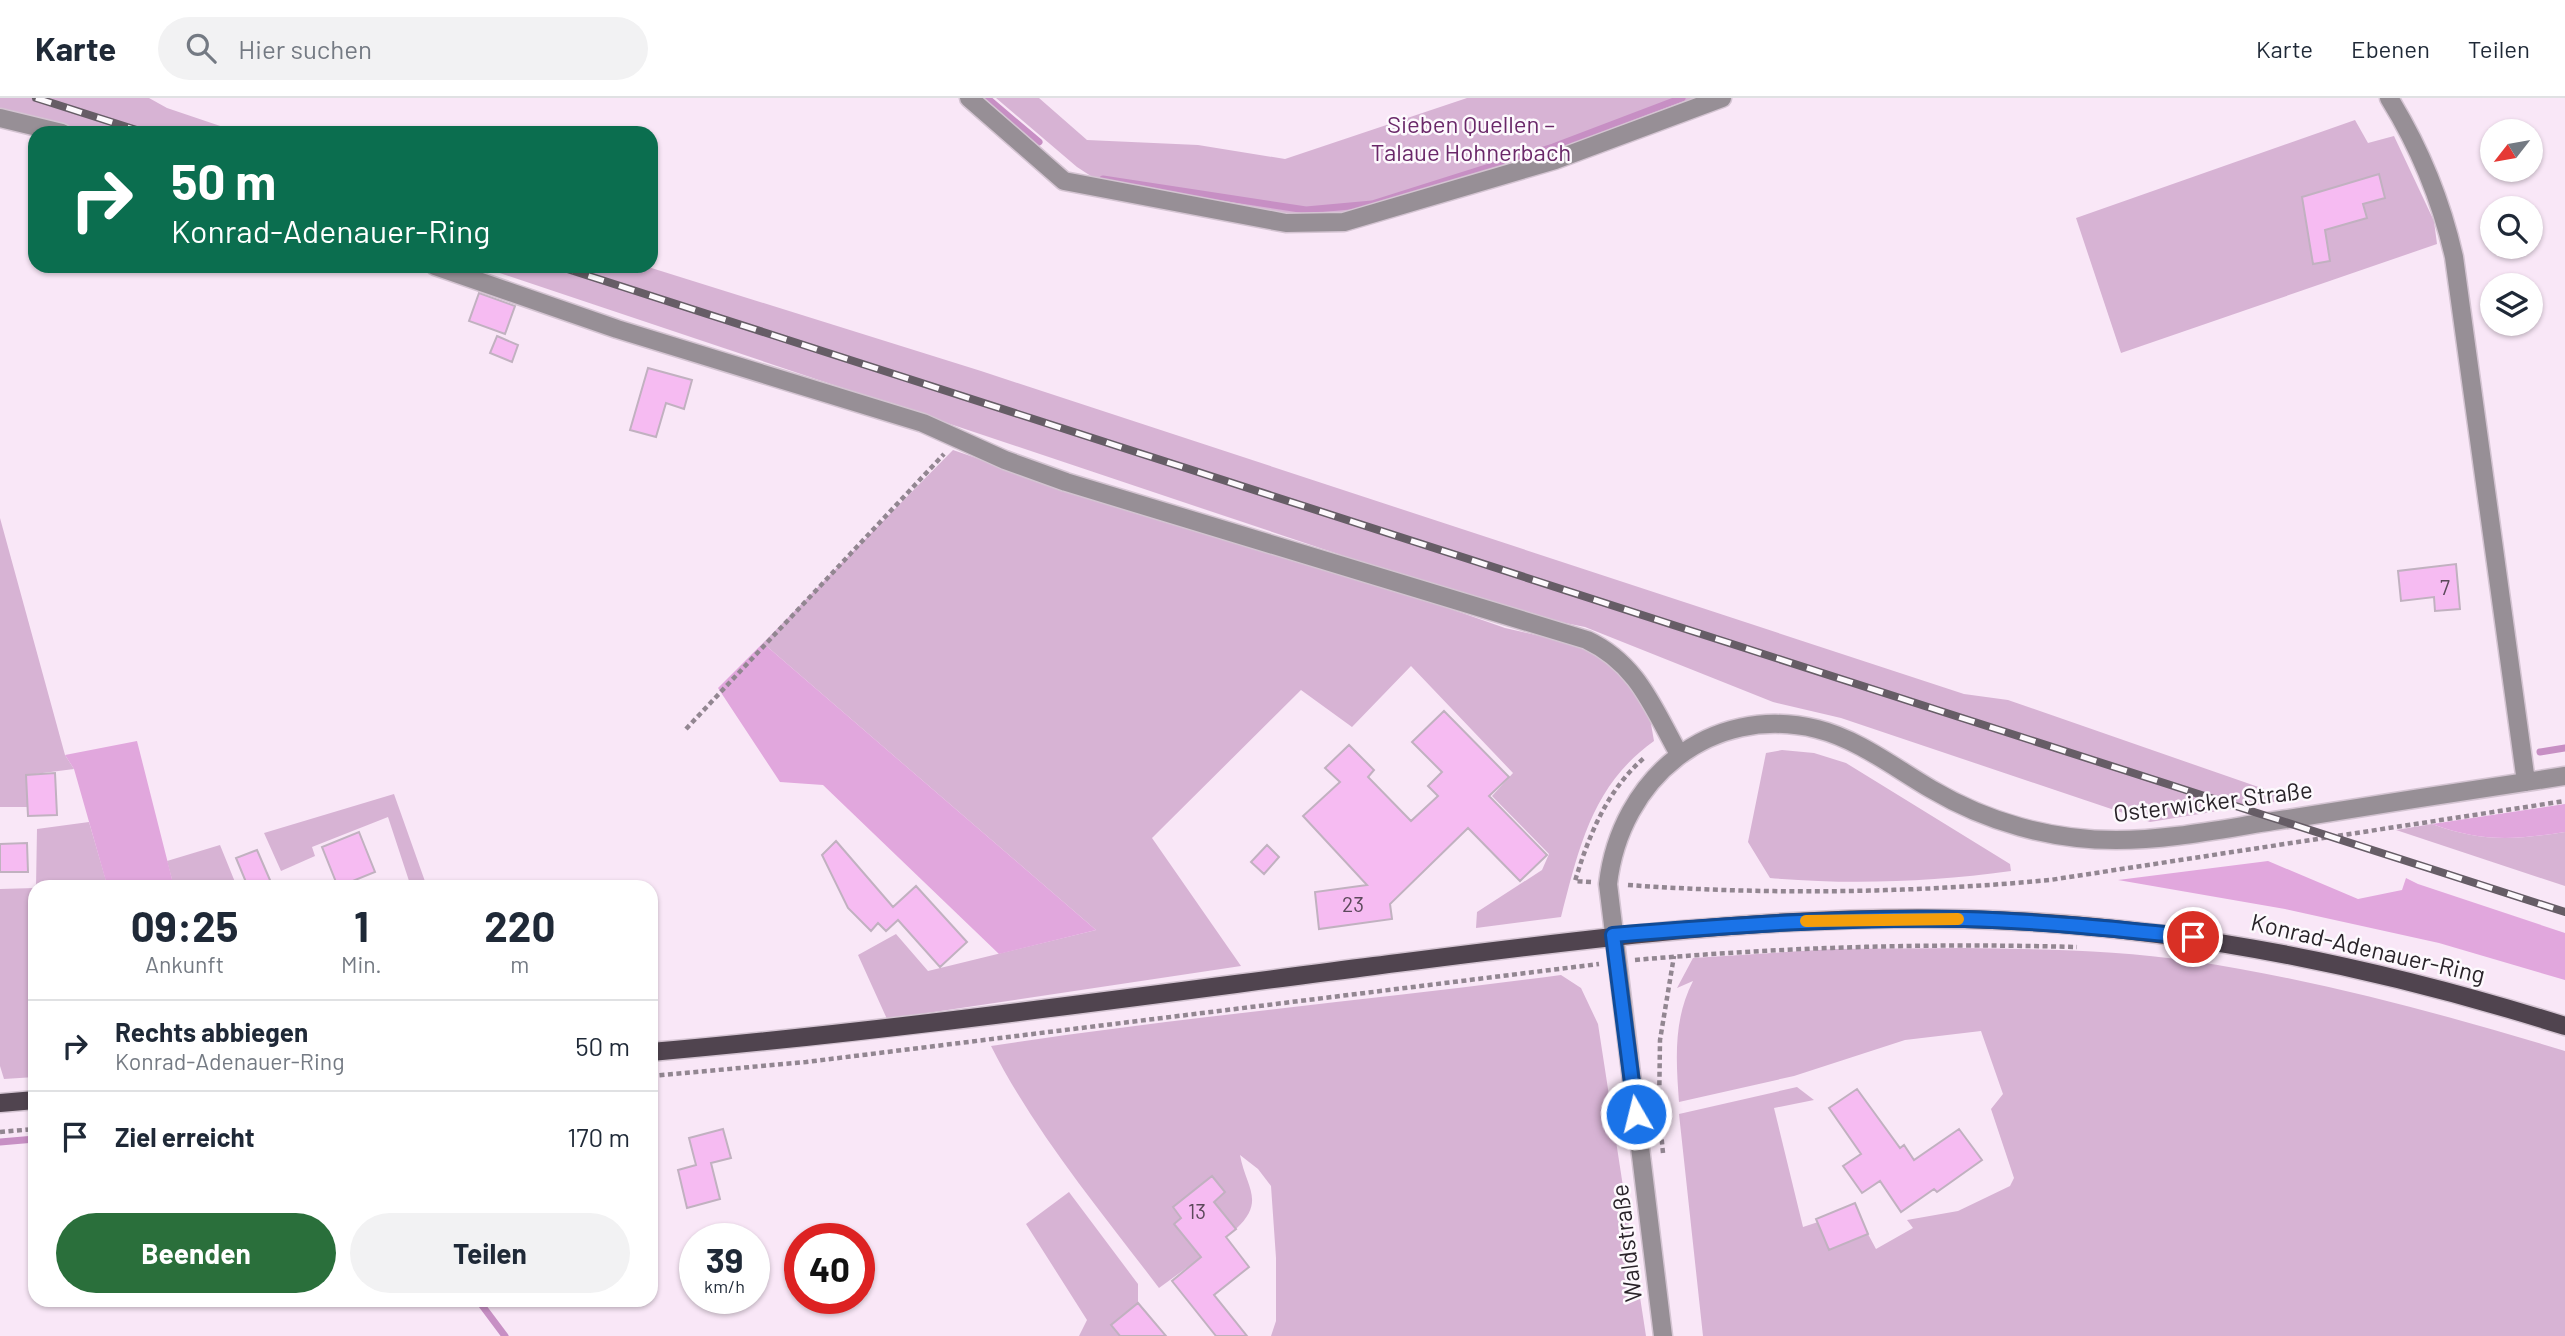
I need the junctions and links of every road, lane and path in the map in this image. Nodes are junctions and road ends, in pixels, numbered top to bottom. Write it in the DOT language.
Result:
graph roads {
  1 [pos="969,98"];
  2 [pos="1722,98"];
  3 [pos="2389,98"];
  4 [pos="0,118"];
  5 [pos="33,126"];
  6 [pos="456,273"];
  7 [pos="954,437"];
  8 [pos="686,729"];
  9 [pos="1679,754"];
  10 [pos="2565,776"];
  11 [pos="2526,782"];
  12 [pos="2565,801"];
  13 [pos="1693,890"];
  14 [pos="1613,935"];
  15 [pos="2085,948"];
  16 [pos="1674,956"];
  17 [pos="1616,962"];
  18 [pos="2565,1026"];
  19 [pos="658,1051"];
  20 [pos="658,1075"];
  21 [pos="28,1101"];
  22 [pos="0,1103"];
  23 [pos="28,1130"];
  24 [pos="0,1132"];
  25 [pos="1664,1167"];
  26 [pos="1663,1336"];
  1 -- 2 [label="street"];
  3 -- 11 [label="street"];
  4 -- 5 [label="street"];
  6 -- 7 [label="street"];
  7 -- 8 [label="path"];
  7 -- 9 [label="street"];
  9 -- 11 [label="street, Osterwicker Straße"];
  9 -- 14 [label="street, Osterwicker Straße"];
  10 -- 11 [label="street, Osterwicker Straße"];
  12 -- 13 [label="path"];
  14 -- 17 [label="street, Waldstraße"];
  14 -- 18 [label="main road, Konrad-Adenauer-Ring"];
  14 -- 19 [label="main road, Konrad-Adenauer-Ring"];
  15 -- 16 [label="path"];
  16 -- 17 [label="path"];
  16 -- 25 [label="path"];
  17 -- 20 [label="path"];
  17 -- 26 [label="street, Waldstraße"];
  21 -- 22 [label="main road"];
  23 -- 24 [label="path"];
}
